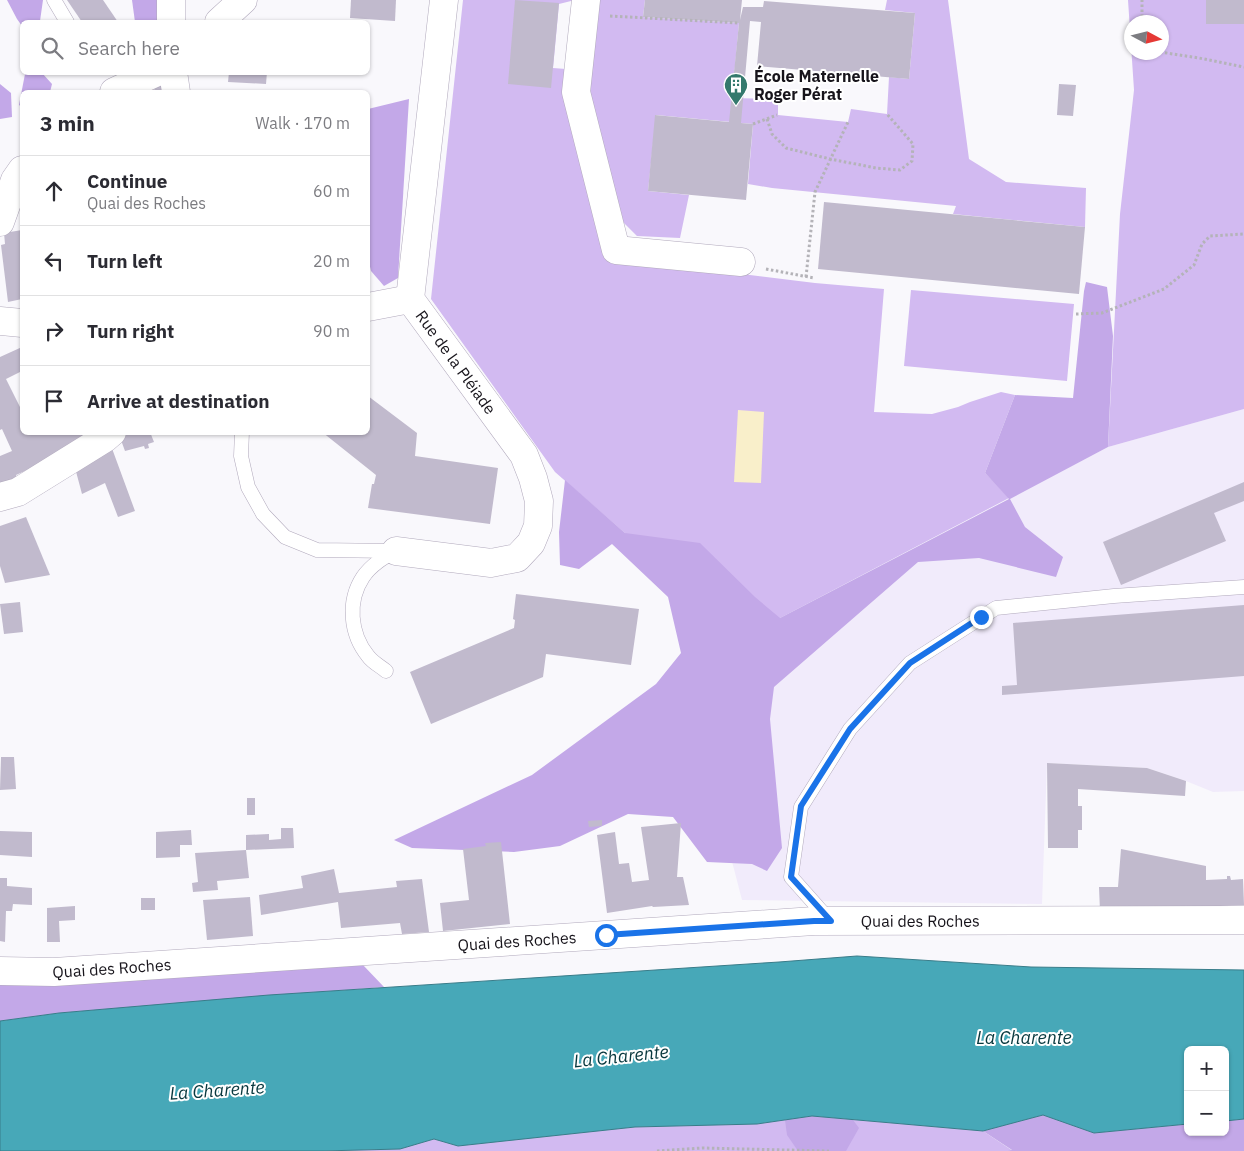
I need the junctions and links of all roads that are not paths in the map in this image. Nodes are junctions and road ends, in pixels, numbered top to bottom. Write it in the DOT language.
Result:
graph roads {
  1 [pos="54,0"];
  2 [pos="170,0"];
  3 [pos="243,0"];
  4 [pos="444,0"];
  5 [pos="585,6"];
  6 [pos="66,20"];
  7 [pos="171,20"];
  8 [pos="221,20"];
  9 [pos="151,75"];
  10 [pos="173,75"];
  11 [pos="118,90"];
  12 [pos="176,90"];
  13 [pos="20,173"];
  14 [pos="0,222"];
  15 [pos="741,262"];
  16 [pos="410,299"];
  17 [pos="370,307"];
  18 [pos="0,321"];
  19 [pos="20,323"];
  20 [pos="108,435"];
  21 [pos="242,435"];
  22 [pos="0,497"];
  23 [pos="396,551"];
  24 [pos="1244,587"];
  25 [pos="386,671"];
  26 [pos="1244,920"];
  27 [pos="831,921"];
  28 [pos="0,971"];
  1 -- 6 [label="lane"];
  2 -- 7 [label="street"];
  3 -- 8 [label="street"];
  4 -- 16 [label="street, Rue de la Pléiade"];
  5 -- 15 [label="street"];
  9 -- 11 [label="street"];
  10 -- 12 [label="street"];
  13 -- 14 [label="street"];
  16 -- 17 [label="street"];
  16 -- 23 [label="street, Rue de la Pléiade"];
  18 -- 19 [label="street"];
  20 -- 22 [label="street"];
  21 -- 23 [label="lane"];
  23 -- 25 [label="lane"];
  24 -- 27 [label="lane"];
  26 -- 27 [label="street, Quai des Roches"];
  27 -- 28 [label="street, Quai des Roches"];
}
